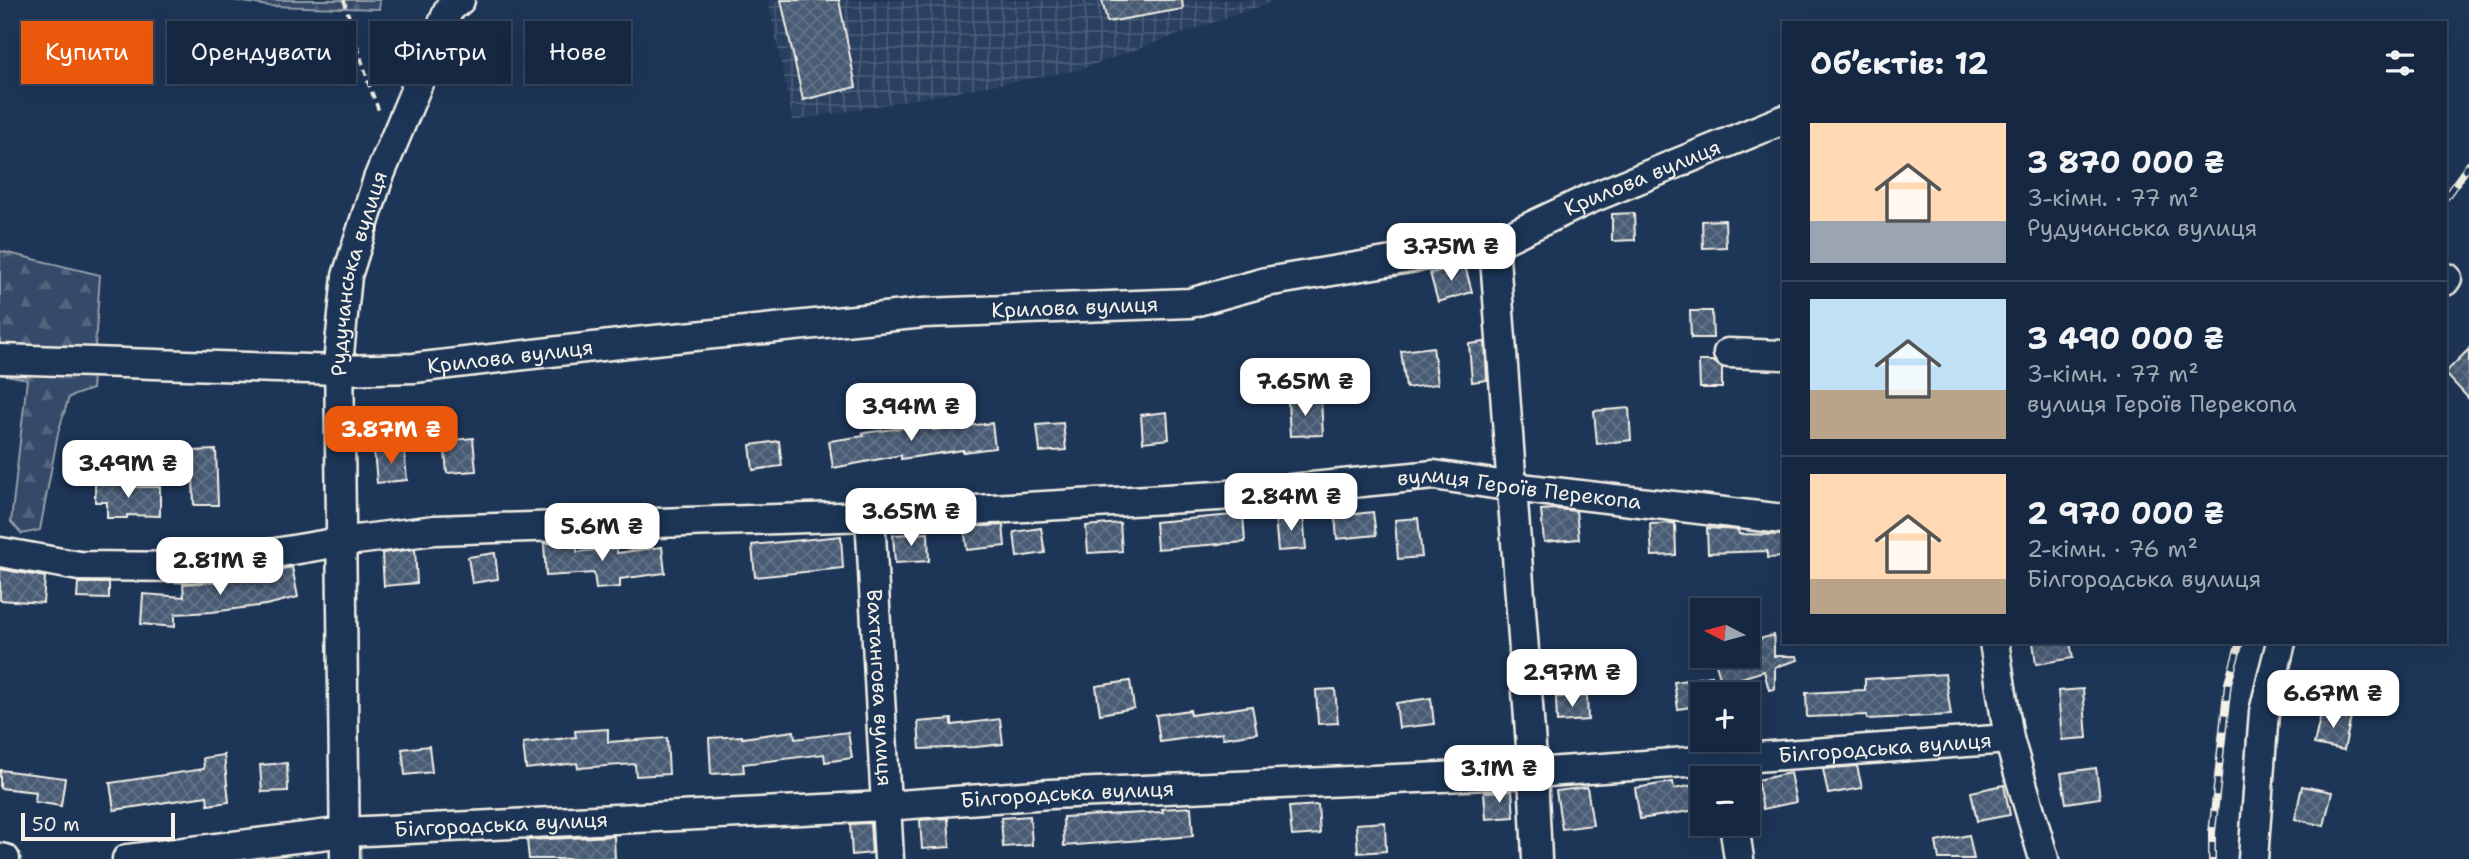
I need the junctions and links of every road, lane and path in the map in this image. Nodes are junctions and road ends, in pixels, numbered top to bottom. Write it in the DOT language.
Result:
graph roads {
  1 [pos="344,0"];
  2 [pos="460,0"];
  3 [pos="1782,120"];
  4 [pos="393,144"];
  5 [pos="1494,244"];
  6 [pos="1728,353"];
  7 [pos="1782,355"];
  8 [pos="0,359"];
  9 [pos="339,370"];
  10 [pos="1513,487"];
  11 [pos="870,516"];
  12 [pos="1782,519"];
  13 [pos="340,542"];
  14 [pos="0,552"];
  15 [pos="1994,644"];
  16 [pos="2281,644"];
  17 [pos="2009,739"];
  18 [pos="1754,766"];
  19 [pos="1690,770"];
  20 [pos="1533,773"];
  21 [pos="885,806"];
  22 [pos="1736,836"];
  23 [pos="345,846"];
  24 [pos="127,859"];
  25 [pos="888,859"];
  26 [pos="1537,859"];
  27 [pos="1739,859"];
  28 [pos="2044,859"];
  29 [pos="2253,859"];
  1 -- 4 [label="path"];
  2 -- 4 [label="street, Рудучанська вулиця"];
  3 -- 5 [label="street, Крилова вулиця"];
  4 -- 9 [label="street, Рудучанська вулиця"];
  5 -- 9 [label="street, Крилова вулиця"];
  5 -- 10 [label="street"];
  6 -- 7 [label="street"];
  8 -- 9 [label="street, Крилова вулиця"];
  9 -- 13 [label="street, Рудучанська вулиця"];
  10 -- 11 [label="street, вулиця Героїв Перекопа"];
  10 -- 12 [label="street, вулиця Героїв Перекопа"];
  10 -- 20 [label="street"];
  11 -- 13 [label="street, вулиця Героїв Перекопа"];
  11 -- 21 [label="street, Вахтангова вулиця"];
  13 -- 14 [label="street, вулиця Героїв Перекопа"];
  13 -- 23 [label="street, Рудучанська вулиця"];
  15 -- 17 [label="street"];
  16 -- 29 [label="street"];
  17 -- 18 [label="street, Білгородська вулиця"];
  17 -- 28 [label="street"];
  19 -- 20 [label="street, Білгородська вулиця"];
  20 -- 21 [label="street, Білгородська вулиця"];
  20 -- 26 [label="street"];
  21 -- 23 [label="street, Білгородська вулиця"];
  21 -- 25 [label="street, Вахтангова вулиця"];
  22 -- 27 [label="street"];
  23 -- 24 [label="street, Білгородська вулиця"];
}
